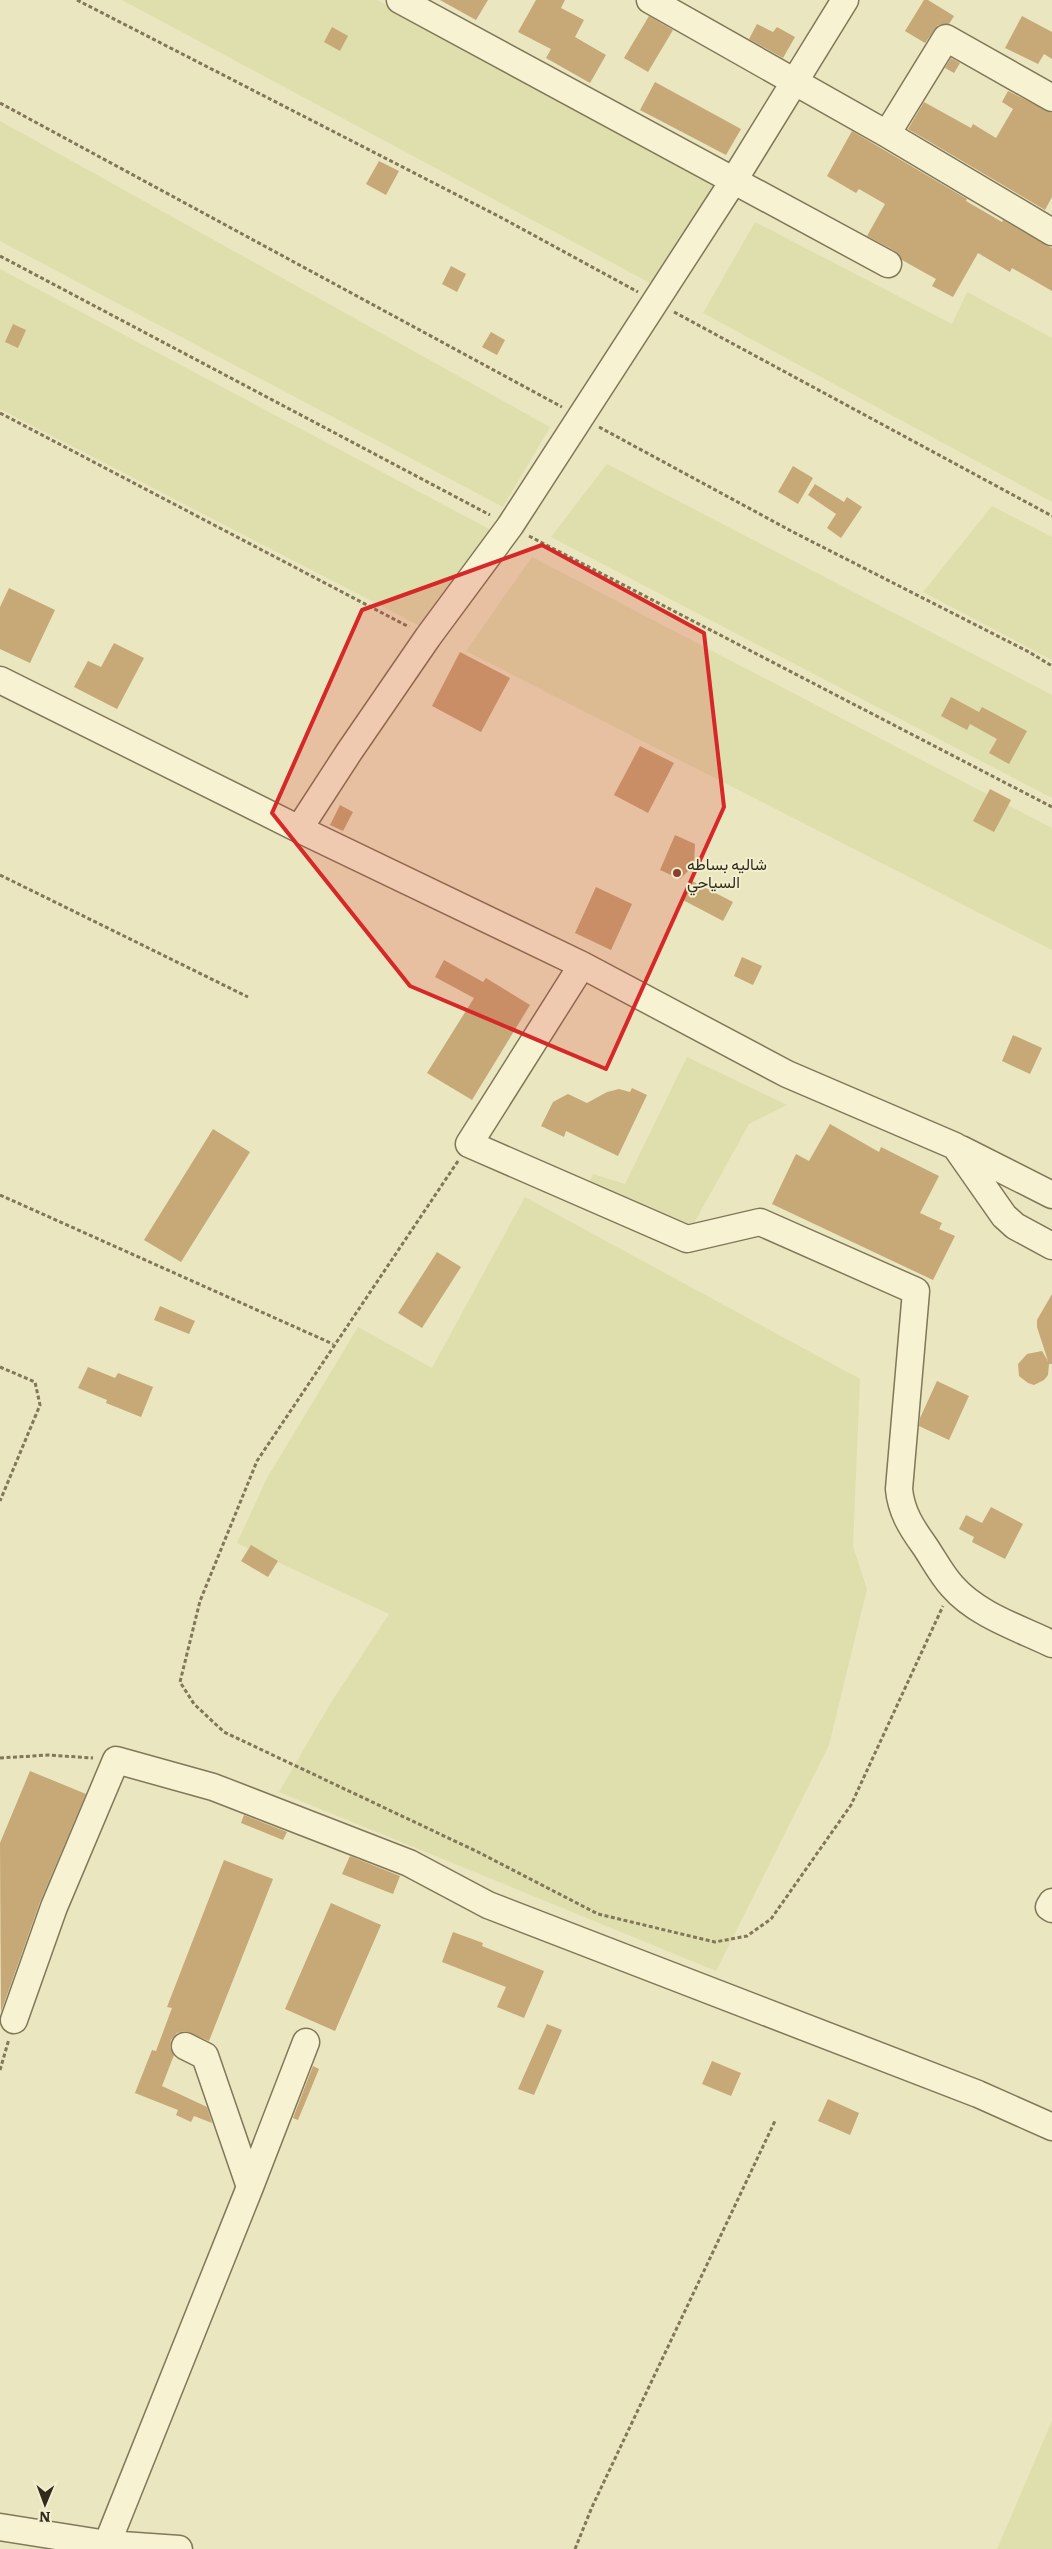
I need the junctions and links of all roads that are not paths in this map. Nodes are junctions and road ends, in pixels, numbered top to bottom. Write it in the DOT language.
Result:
graph roads {
  1 [pos="400,0"];
  2 [pos="650,0"];
  3 [pos="844,0"];
  4 [pos="689,10"];
  5 [pos="794,82"];
  6 [pos="1052,98"];
  7 [pos="887,134"];
  8 [pos="734,180"];
  9 [pos="1052,232"];
  10 [pos="888,264"];
  11 [pos="0,680"];
  12 [pos="299,829"];
  13 [pos="582,965"];
  14 [pos="955,1146"];
  15 [pos="1052,1195"];
  16 [pos="1052,1246"];
  17 [pos="1052,1644"];
  18 [pos="1052,1902"];
  19 [pos="1052,1909"];
  20 [pos="14,2020"];
  21 [pos="306,2042"];
  22 [pos="185,2046"];
  23 [pos="1052,2127"];
  24 [pos="250,2187"];
  25 [pos="0,2527"];
  26 [pos="107,2544"];
  27 [pos="179,2549"];
  1 -- 8 [label="street"];
  2 -- 4 [label="street"];
  3 -- 5 [label="street"];
  4 -- 5 [label="street"];
  5 -- 7 [label="street"];
  5 -- 8 [label="street"];
  6 -- 7 [label="street"];
  7 -- 9 [label="street"];
  8 -- 10 [label="street"];
  8 -- 12 [label="street"];
  11 -- 12 [label="street"];
  12 -- 13 [label="street"];
  13 -- 14 [label="street"];
  13 -- 17 [label="street"];
  14 -- 15 [label="street"];
  14 -- 16 [label="street"];
  18 -- 19 [label="street"];
  20 -- 23 [label="street"];
  21 -- 24 [label="street"];
  22 -- 24 [label="street"];
  24 -- 26 [label="street"];
  25 -- 26 [label="street"];
  26 -- 27 [label="street"];
}
